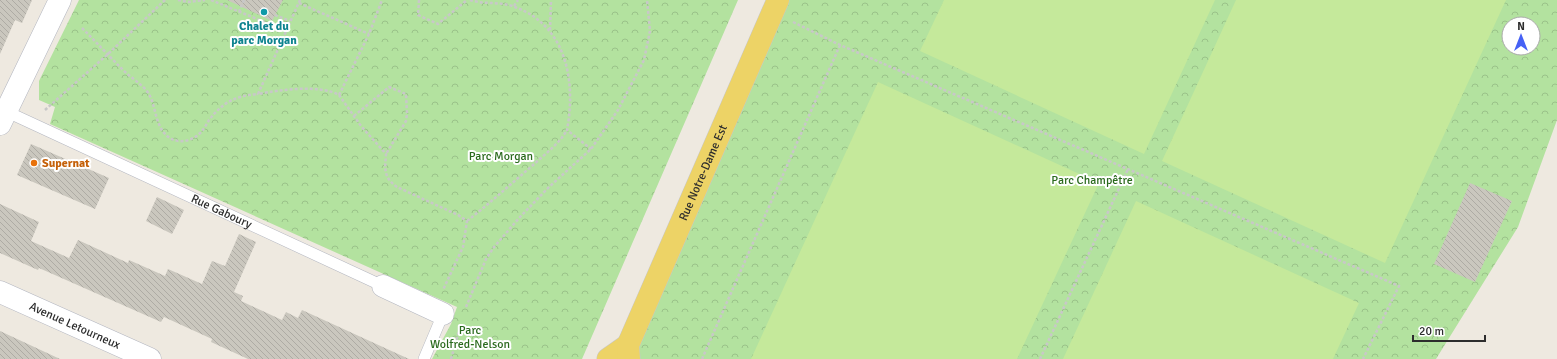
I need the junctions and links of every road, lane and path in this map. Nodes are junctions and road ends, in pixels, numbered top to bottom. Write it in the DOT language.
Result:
graph roads {
  1 [pos="60,0"];
  2 [pos="165,0"];
  3 [pos="178,0"];
  4 [pos="205,0"];
  5 [pos="211,0"];
  6 [pos="244,0"];
  7 [pos="382,0"];
  8 [pos="419,0"];
  9 [pos="467,0"];
  10 [pos="470,0"];
  11 [pos="518,0"];
  12 [pos="551,0"];
  13 [pos="647,0"];
  14 [pos="299,2"];
  15 [pos="514,6"];
  16 [pos="776,6"];
  17 [pos="239,12"];
  18 [pos="275,15"];
  19 [pos="290,21"];
  20 [pos="82,28"];
  21 [pos="550,30"];
  22 [pos="286,31"];
  23 [pos="369,34"];
  24 [pos="840,44"];
  25 [pos="108,54"];
  26 [pos="258,94"];
  27 [pos="339,95"];
  28 [pos="41,113"];
  29 [pos="2,115"];
  30 [pos="354,116"];
  31 [pos="567,130"];
  32 [pos="591,149"];
  33 [pos="386,154"];
  34 [pos="1128,169"];
  35 [pos="467,221"];
  36 [pos="384,286"];
  37 [pos="0,292"];
  38 [pos="441,293"];
  39 [pos="465,310"];
  40 [pos="452,320"];
  41 [pos="629,352"];
  42 [pos="150,359"];
  43 [pos="424,359"];
  44 [pos="451,359"];
  45 [pos="608,359"];
  46 [pos="702,359"];
  47 [pos="1040,359"];
  48 [pos="1363,359"];
  1 -- 29 [label="street"];
  2 -- 25 [label="path"];
  3 -- 4 [label="path"];
  5 -- 17 [label="path"];
  6 -- 17 [label="path"];
  7 -- 23 [label="path"];
  8 -- 9 [label="path"];
  10 -- 15 [label="path"];
  11 -- 15 [label="path"];
  12 -- 21 [label="path"];
  13 -- 32 [label="path"];
  14 -- 19 [label="path"];
  14 -- 23 [label="path"];
  15 -- 21 [label="path"];
  16 -- 24 [label="path"];
  16 -- 41 [label="main road, Rue Notre-Dame Est"];
  17 -- 22 [label="path"];
  18 -- 19 [label="path"];
  19 -- 22 [label="path"];
  20 -- 25 [label="path"];
  21 -- 31 [label="path"];
  22 -- 26 [label="path"];
  23 -- 27 [label="path"];
  24 -- 34 [label="path"];
  24 -- 46 [label="path"];
  25 -- 26 [label="path"];
  25 -- 28 [label="path"];
  26 -- 27 [label="path"];
  27 -- 30 [label="path"];
  29 -- 36 [label="lane, Rue Gaboury"];
  30 -- 33 [label="path"];
  30 -- 33 [label="path"];
  31 -- 32 [label="path"];
  31 -- 35 [label="path"];
  32 -- 39 [label="path"];
  33 -- 35 [label="path"];
  34 -- 47 [label="path"];
  34 -- 48 [label="path"];
  35 -- 38 [label="path"];
  36 -- 40 [label="street, Rue Gaboury"];
  37 -- 42 [label="street, Avenue Letourneux"];
  40 -- 43 [label="lane"];
  40 -- 44 [label="path"];
  41 -- 45 [label="main road, Rue Notre-Dame Est"];
}
